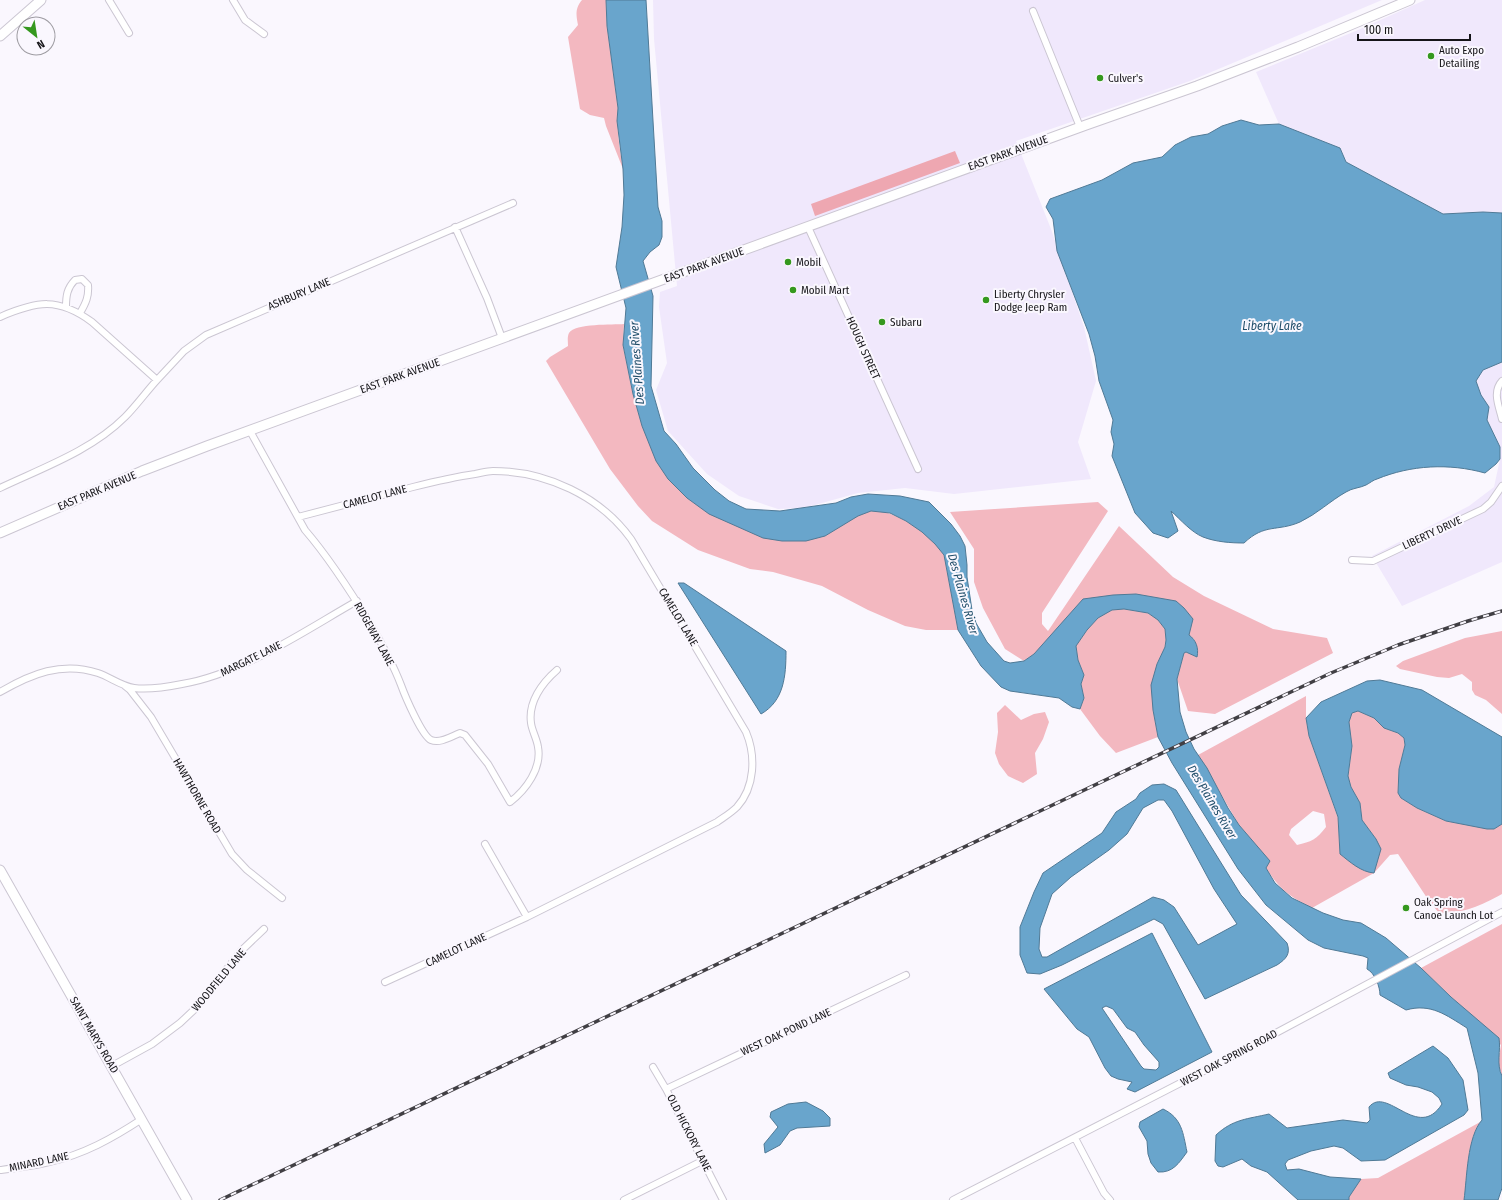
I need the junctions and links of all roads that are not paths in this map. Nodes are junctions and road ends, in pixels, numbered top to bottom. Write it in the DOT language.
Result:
graph roads {
  1 [pos="42,0"];
  2 [pos="109,0"];
  3 [pos="233,0"];
  4 [pos="1410,0"];
  5 [pos="1033,11"];
  6 [pos="129,33"];
  7 [pos="264,34"];
  8 [pos="0,36"];
  9 [pos="1080,127"];
  10 [pos="513,203"];
  11 [pos="455,227"];
  12 [pos="808,227"];
  13 [pos="66,307"];
  14 [pos="80,313"];
  15 [pos="0,317"];
  16 [pos="502,338"];
  17 [pos="157,380"];
  18 [pos="1502,381"];
  19 [pos="1502,419"];
  20 [pos="250,431"];
  21 [pos="918,469"];
  22 [pos="1502,486"];
  23 [pos="0,488"];
  24 [pos="298,517"];
  25 [pos="0,534"];
  26 [pos="1352,560"];
  27 [pos="357,601"];
  28 [pos="557,670"];
  29 [pos="122,684"];
  30 [pos="0,692"];
  31 [pos="485,844"];
  32 [pos="0,870"];
  33 [pos="282,898"];
  34 [pos="1502,912"];
  35 [pos="527,917"];
  36 [pos="264,929"];
  37 [pos="906,975"];
  38 [pos="385,982"];
  39 [pos="112,1066"];
  40 [pos="653,1067"];
  41 [pos="666,1089"];
  42 [pos="142,1119"];
  43 [pos="1074,1138"];
  44 [pos="702,1161"];
  45 [pos="0,1170"];
  46 [pos="187,1200"];
  47 [pos="624,1200"];
  48 [pos="723,1200"];
  49 [pos="953,1200"];
  50 [pos="1110,1200"];
  1 -- 8 [label="main road"];
  2 -- 6 [label="street"];
  3 -- 7 [label="street"];
  4 -- 9 [label="main road, EAST PARK AVENUE"];
  5 -- 9 [label="street"];
  9 -- 12 [label="main road, EAST PARK AVENUE"];
  10 -- 11 [label="street, ASHBURY LANE"];
  11 -- 16 [label="street"];
  11 -- 17 [label="street, ASHBURY LANE"];
  12 -- 16 [label="main road, EAST PARK AVENUE"];
  12 -- 21 [label="street, HOUGH STREET"];
  13 -- 14 [label="street"];
  13 -- 14 [label="street"];
  13 -- 15 [label="street"];
  14 -- 17 [label="street"];
  16 -- 20 [label="main road, EAST PARK AVENUE"];
  17 -- 23 [label="street, ASHBURY LANE"];
  18 -- 19 [label="street"];
  20 -- 24 [label="street, RIDGEWAY LANE"];
  20 -- 25 [label="main road, EAST PARK AVENUE"];
  22 -- 26 [label="street, LIBERTY DRIVE"];
  24 -- 27 [label="street, RIDGEWAY LANE"];
  24 -- 35 [label="street, CAMELOT LANE"];
  27 -- 28 [label="street, RIDGEWAY LANE"];
  27 -- 29 [label="street, MARGATE LANE"];
  29 -- 30 [label="street, MARGATE LANE"];
  29 -- 33 [label="street, HAWTHORNE ROAD"];
  31 -- 35 [label="street"];
  32 -- 39 [label="main road, SAINT MARYS ROAD"];
  34 -- 43 [label="street, WEST OAK SPRING ROAD"];
  35 -- 38 [label="street, CAMELOT LANE"];
  36 -- 39 [label="street, WOODFIELD LANE"];
  37 -- 41 [label="street, WEST OAK POND LANE"];
  39 -- 42 [label="main road, SAINT MARYS ROAD"];
  40 -- 41 [label="street, OLD HICKORY LANE"];
  41 -- 44 [label="street, OLD HICKORY LANE"];
  42 -- 45 [label="street, MINARD LANE"];
  42 -- 46 [label="main road, SAINT MARYS ROAD"];
  43 -- 49 [label="street, WEST OAK SPRING ROAD"];
  43 -- 50 [label="street"];
  44 -- 47 [label="street"];
  44 -- 48 [label="street, OLD HICKORY LANE"];
}
